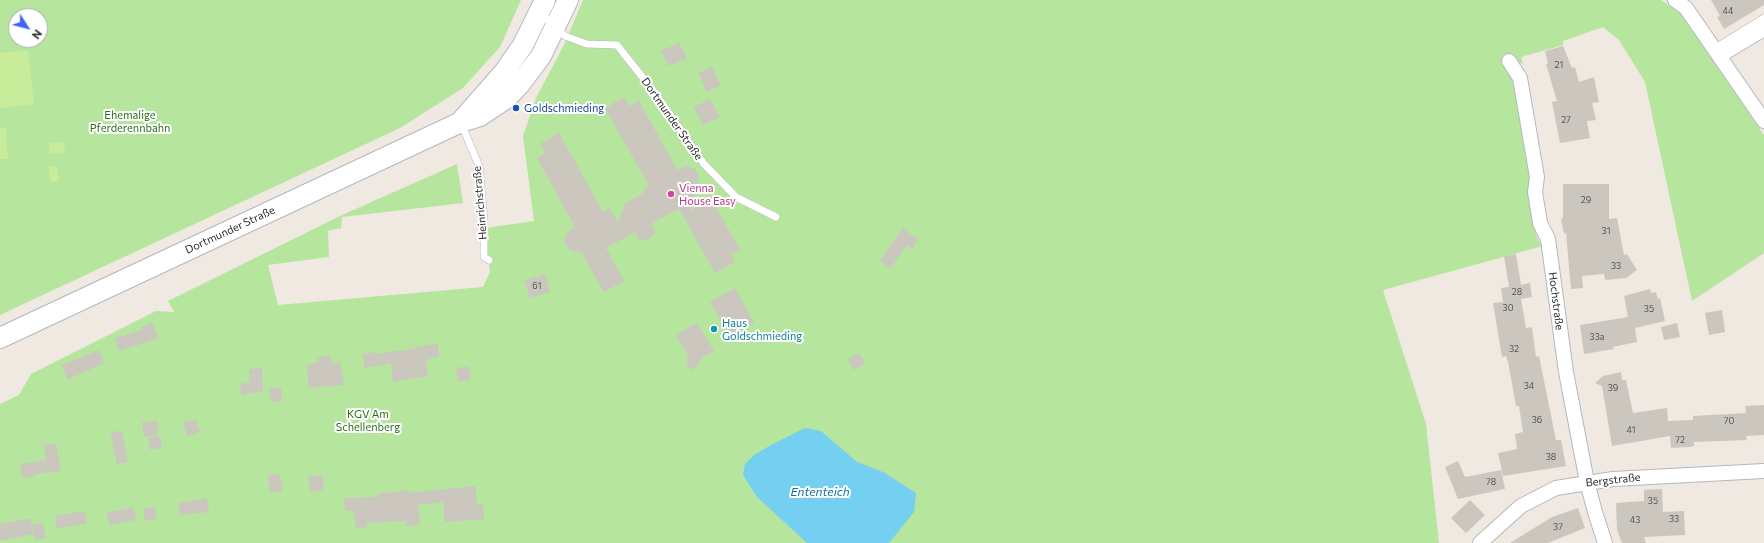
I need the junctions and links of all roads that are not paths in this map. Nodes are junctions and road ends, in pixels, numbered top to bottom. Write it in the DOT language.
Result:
graph roads {
  1 [pos="1675,0"];
  2 [pos="542,6"];
  3 [pos="1764,18"];
  4 [pos="562,20"];
  5 [pos="1764,29"];
  6 [pos="1717,53"];
  7 [pos="1509,61"];
  8 [pos="1764,121"];
  9 [pos="461,122"];
  10 [pos="776,217"];
  11 [pos="489,260"];
  12 [pos="0,338"];
  13 [pos="1764,471"];
  14 [pos="1587,482"];
  15 [pos="1480,543"];
  16 [pos="1605,543"];
  1 -- 6 [label="street"];
  2 -- 4 [label="lane"];
  2 -- 9 [label="main road, Dortmunder Straße"];
  3 -- 6 [label="lane"];
  4 -- 9 [label="main road, Dortmunder Straße"];
  4 -- 10 [label="lane, Dortmunder Straße"];
  5 -- 6 [label="street"];
  6 -- 8 [label="street"];
  7 -- 14 [label="street, Hochstraße"];
  9 -- 11 [label="lane, Heinrichstraße"];
  9 -- 12 [label="main road, Dortmunder Straße"];
  13 -- 14 [label="street, Bergstraße"];
  14 -- 15 [label="street, Bergstraße"];
  14 -- 16 [label="street, Hochstraße"];
}
